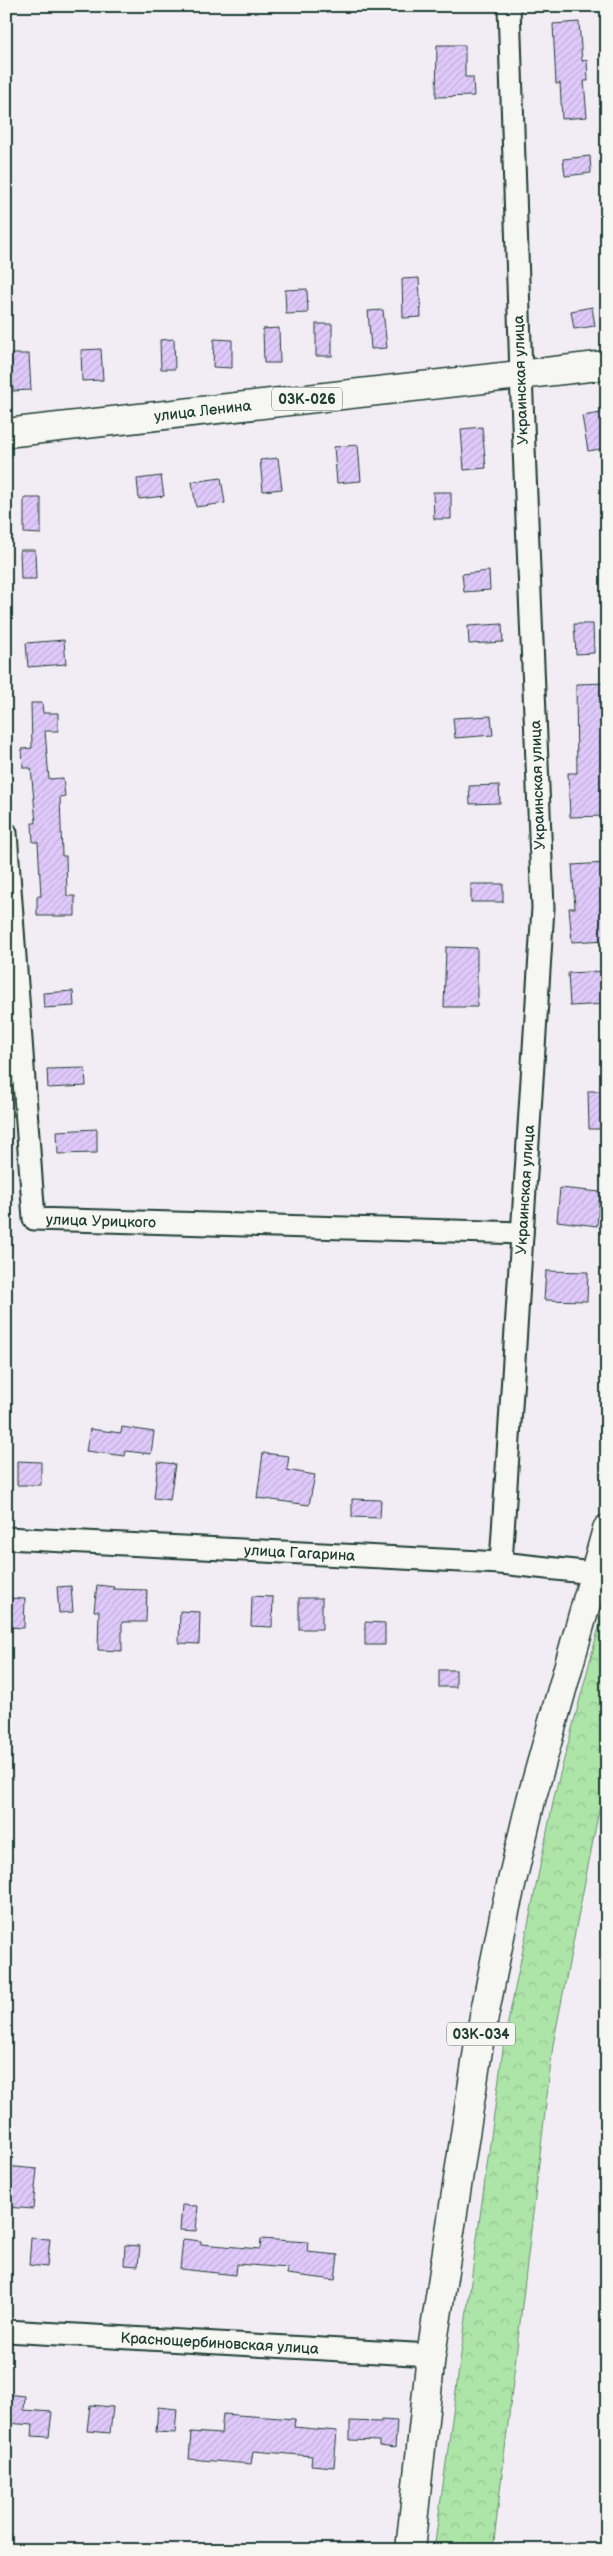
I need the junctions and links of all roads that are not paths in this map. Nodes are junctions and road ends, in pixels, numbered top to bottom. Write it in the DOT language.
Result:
graph roads {
  1 [pos="509,6"];
  2 [pos="607,365"];
  3 [pos="521,375"];
  4 [pos="6,433"];
  5 [pos="6,833"];
  6 [pos="522,1233"];
  7 [pos="607,1529"];
  8 [pos="6,1538"];
  9 [pos="502,1563"];
  10 [pos="593,1573"];
  11 [pos="6,2331"];
  12 [pos="431,2355"];
  13 [pos="410,2550"];
  1 -- 3 [label="street, Украинская улица"];
  2 -- 3 [label="main road, улица Ленина / 03К-026"];
  3 -- 4 [label="main road, улица Ленина / 03К-026"];
  3 -- 6 [label="street, Украинская улица"];
  5 -- 6 [label="street, улица Урицкого"];
  6 -- 9 [label="street, Украинская улица"];
  7 -- 10 [label="main road, 03К-034"];
  8 -- 9 [label="street, улица Гагарина"];
  9 -- 10 [label="street, улица Гагарина"];
  10 -- 12 [label="main road, 03К-034"];
  11 -- 12 [label="street, Краснощербиновская улица"];
  12 -- 13 [label="main road, 03К-034"];
}
